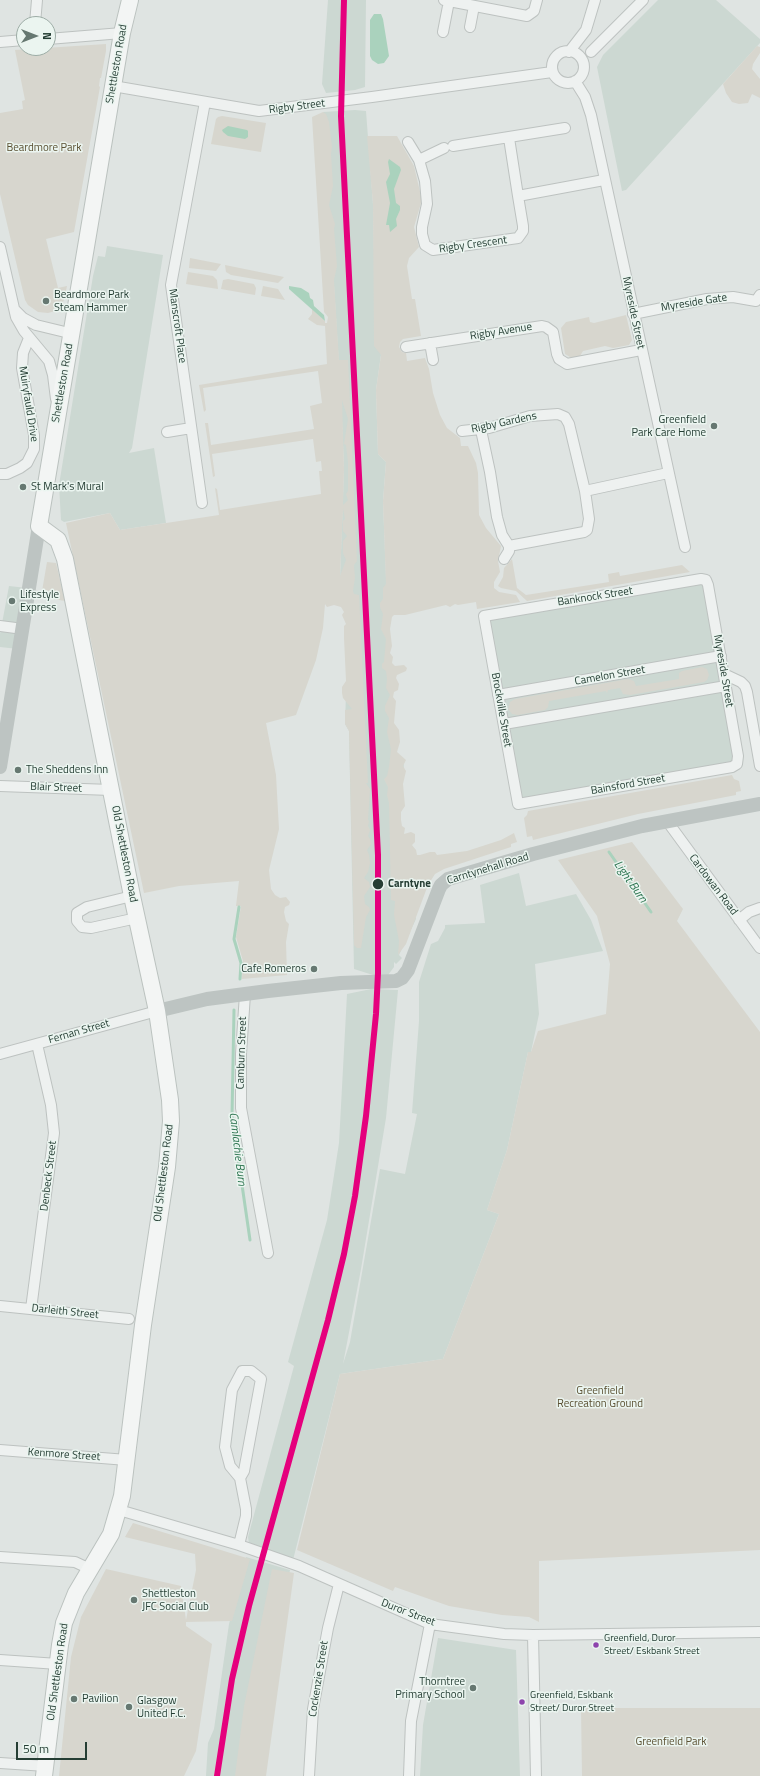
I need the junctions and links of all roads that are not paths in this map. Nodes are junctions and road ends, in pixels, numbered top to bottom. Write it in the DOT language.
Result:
graph roads {
  1 [pos="37,0"];
  2 [pos="130,0"];
  3 [pos="537,0"];
  4 [pos="595,0"];
  5 [pos="643,0"];
  6 [pos="447,1"];
  7 [pos="474,6"];
  8 [pos="36,16"];
  9 [pos="470,27"];
  10 [pos="443,32"];
  11 [pos="122,33"];
  12 [pos="56,38"];
  13 [pos="16,41"];
  14 [pos="0,42"];
  15 [pos="569,52"];
  16 [pos="591,52"];
  17 [pos="552,72"];
  18 [pos="575,81"];
  19 [pos="113,86"];
  20 [pos="205,102"];
  21 [pos="565,128"];
  22 [pos="509,138"];
  23 [pos="408,142"];
  24 [pos="420,160"];
  25 [pos="604,180"];
  26 [pos="518,196"];
  27 [pos="0,247"];
  28 [pos="3,271"];
  29 [pos="758,300"];
  30 [pos="13,309"];
  31 [pos="633,314"];
  32 [pos="72,336"];
  33 [pos="29,338"];
  34 [pos="430,343"];
  35 [pos="406,347"];
  36 [pos="641,350"];
  37 [pos="433,360"];
  38 [pos="58,417"];
  39 [pos="191,428"];
  40 [pos="481,430"];
  41 [pos="167,432"];
  42 [pos="462,432"];
  43 [pos="668,473"];
  44 [pos="0,474"];
  45 [pos="585,491"];
  46 [pos="202,504"];
  47 [pos="39,526"];
  48 [pos="509,546"];
  49 [pos="686,547"];
  50 [pos="504,559"];
  51 [pos="706,580"];
  52 [pos="484,616"];
  53 [pos="0,626"];
  54 [pos="23,629"];
  55 [pos="721,656"];
  56 [pos="724,674"];
  57 [pos="726,686"];
  58 [pos="498,695"];
  59 [pos="504,724"];
  60 [pos="737,764"];
  61 [pos="760,766"];
  62 [pos="0,768"];
  63 [pos="0,786"];
  64 [pos="111,790"];
  65 [pos="518,804"];
  66 [pos="760,804"];
  67 [pos="667,821"];
  68 [pos="132,896"];
  69 [pos="760,908"];
  70 [pos="137,918"];
  71 [pos="739,920"];
  72 [pos="760,948"];
  73 [pos="245,994"];
  74 [pos="157,1011"];
  75 [pos="37,1044"];
  76 [pos="0,1054"];
  77 [pos="268,1253"];
  78 [pos="0,1306"];
  79 [pos="31,1309"];
  80 [pos="129,1319"];
  81 [pos="0,1450"];
  82 [pos="127,1460"];
  83 [pos="240,1478"];
  84 [pos="119,1510"];
  85 [pos="239,1545"];
  86 [pos="0,1557"];
  87 [pos="90,1569"];
  88 [pos="339,1584"];
  89 [pos="430,1624"];
  90 [pos="760,1632"];
  91 [pos="533,1635"];
  92 [pos="0,1660"];
  93 [pos="58,1664"];
  94 [pos="0,1763"];
  95 [pos="45,1771"];
  96 [pos="309,1776"];
  97 [pos="409,1776"];
  98 [pos="536,1776"];
  1 -- 8 [label="street"];
  2 -- 11 [label="main road, Shettleston Road"];
  3 -- 7 [label="street"];
  4 -- 15 [label="street"];
  5 -- 16 [label="street"];
  6 -- 7 [label="street"];
  6 -- 10 [label="street"];
  7 -- 9 [label="street"];
  11 -- 12 [label="street"];
  11 -- 19 [label="main road, Shettleston Road"];
  13 -- 14 [label="street"];
  15 -- 17 [label="street"];
  15 -- 18 [label="street"];
  17 -- 18 [label="street"];
  17 -- 20 [label="street, Rigby Street"];
  18 -- 25 [label="street, Myreside Street"];
  19 -- 20 [label="street, Rigby Street"];
  19 -- 32 [label="main road, Shettleston Road"];
  20 -- 39 [label="street, Manscroft Place"];
  21 -- 22 [label="street"];
  22 -- 24 [label="street"];
  22 -- 26 [label="street, Rigby Crescent"];
  23 -- 24 [label="street, Rigby Crescent"];
  24 -- 26 [label="street, Rigby Crescent"];
  25 -- 26 [label="street"];
  25 -- 31 [label="street, Myreside Street"];
  27 -- 28 [label="street"];
  28 -- 30 [label="street"];
  29 -- 31 [label="street, Myreside Gate"];
  30 -- 32 [label="street"];
  30 -- 33 [label="street"];
  31 -- 36 [label="street, Myreside Street"];
  32 -- 38 [label="main road, Shettleston Road"];
  33 -- 38 [label="street"];
  33 -- 44 [label="street, Muiryfauld Drive"];
  34 -- 35 [label="street, Rigby Avenue"];
  34 -- 36 [label="street, Rigby Avenue"];
  34 -- 37 [label="street"];
  36 -- 43 [label="street, Myreside Street"];
  38 -- 47 [label="main road, Shettleston Road"];
  39 -- 41 [label="street"];
  39 -- 46 [label="street, Manscroft Place"];
  40 -- 42 [label="street, Rigby Gardens"];
  40 -- 45 [label="street, Rigby Gardens"];
  40 -- 48 [label="street"];
  43 -- 45 [label="street"];
  43 -- 49 [label="street, Myreside Street"];
  45 -- 48 [label="street, Rigby Gardens"];
  47 -- 54 [label="street, Shettleston Road"];
  47 -- 64 [label="main road, Old Shettleston Road"];
  48 -- 50 [label="street"];
  51 -- 52 [label="street, Banknock Street"];
  51 -- 55 [label="street, Myreside Street"];
  52 -- 58 [label="street, Brockville Street"];
  53 -- 54 [label="street"];
  54 -- 62 [label="street, Shettleston Road"];
  55 -- 56 [label="street, Myreside Street"];
  55 -- 58 [label="street, Camelon Street"];
  56 -- 57 [label="street, Myreside Street"];
  56 -- 61 [label="street"];
  57 -- 59 [label="street"];
  57 -- 60 [label="street, Myreside Street"];
  58 -- 59 [label="street, Brockville Street"];
  59 -- 65 [label="street, Brockville Street"];
  60 -- 65 [label="street, Bainsford Street"];
  63 -- 64 [label="street, Blair Street"];
  64 -- 68 [label="main road, Old Shettleston Road"];
  66 -- 67 [label="street, Carntynehall Road"];
  67 -- 71 [label="street, Cardowan Road"];
  67 -- 73 [label="street, Carntynehall Road"];
  68 -- 70 [label="main road, Old Shettleston Road"];
  68 -- 70 [label="street"];
  69 -- 71 [label="street"];
  70 -- 74 [label="main road, Old Shettleston Road"];
  71 -- 72 [label="street, Cardowan Road"];
  73 -- 74 [label="street, Carntynehall Road"];
  73 -- 77 [label="street, Camburn Street"];
  74 -- 75 [label="street, Fernan Street"];
  74 -- 82 [label="main road, Old Shettleston Road"];
  75 -- 76 [label="street, Fernan Street"];
  75 -- 79 [label="street, Denbeck Street"];
  78 -- 79 [label="street, Darleith Street"];
  79 -- 80 [label="street, Darleith Street"];
  81 -- 82 [label="street, Kenmore Street"];
  82 -- 84 [label="main road, Old Shettleston Road"];
  83 -- 83 [label="street"];
  83 -- 85 [label="street"];
  84 -- 85 [label="street, Duror Street"];
  84 -- 87 [label="main road, Old Shettleston Road"];
  85 -- 88 [label="street, Duror Street"];
  86 -- 87 [label="street"];
  87 -- 93 [label="main road, Old Shettleston Road"];
  88 -- 89 [label="street, Duror Street"];
  88 -- 96 [label="street, Cockenzie Street"];
  89 -- 91 [label="street, Duror Street"];
  89 -- 97 [label="street"];
  90 -- 91 [label="street, Duror Street"];
  91 -- 98 [label="street"];
  92 -- 93 [label="street"];
  93 -- 95 [label="main road, Old Shettleston Road"];
  94 -- 95 [label="street"];
}
